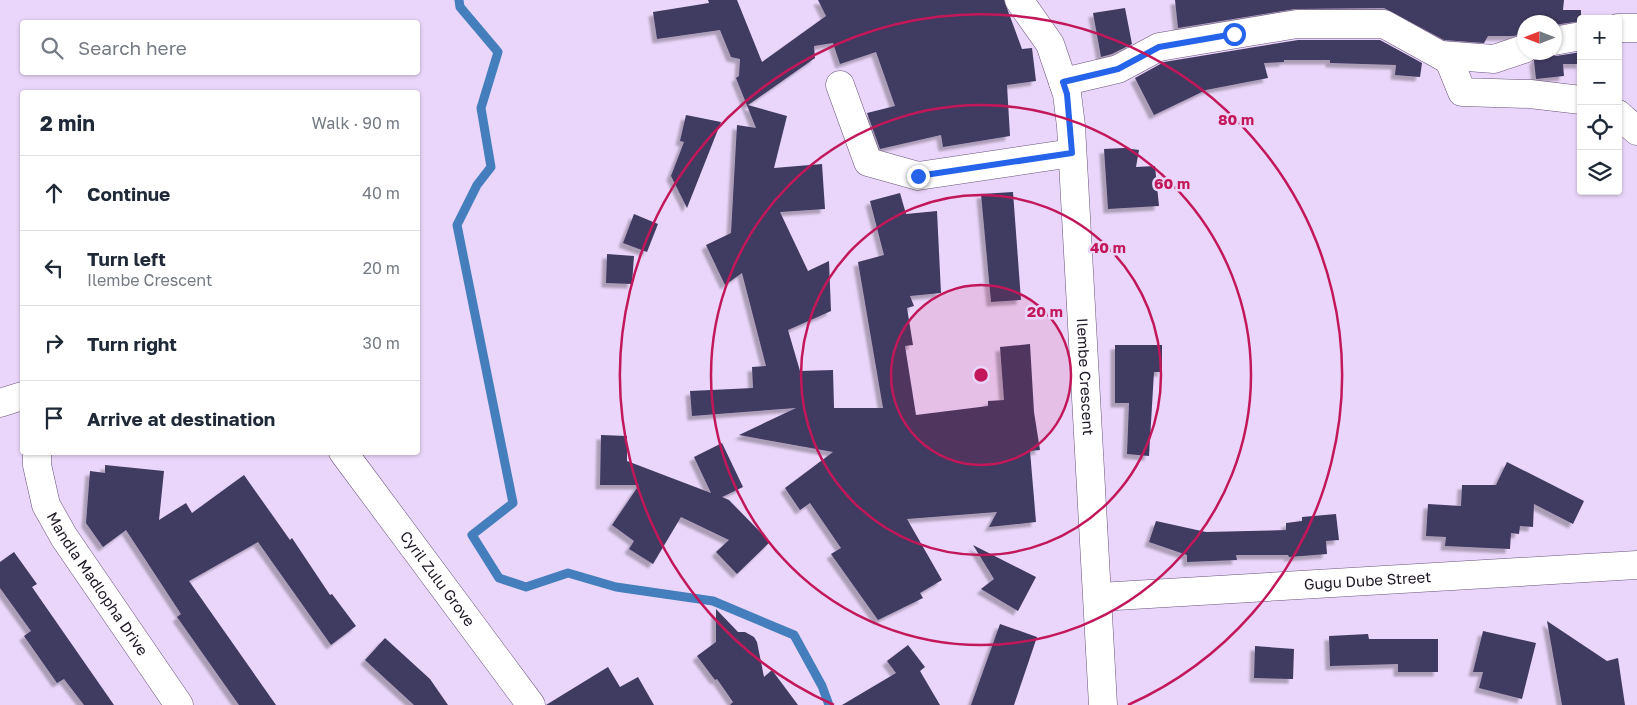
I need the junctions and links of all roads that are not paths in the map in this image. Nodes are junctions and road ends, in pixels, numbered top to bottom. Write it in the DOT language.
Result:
graph roads {
  1 [pos="1019,0"];
  2 [pos="1622,28"];
  3 [pos="1637,28"];
  4 [pos="1577,37"];
  5 [pos="1562,40"];
  6 [pos="1517,51"];
  7 [pos="1441,56"];
  8 [pos="1063,82"];
  9 [pos="840,86"];
  10 [pos="1577,100"];
  11 [pos="1622,118"];
  12 [pos="1637,131"];
  13 [pos="1072,153"];
  14 [pos="20,397"];
  15 [pos="0,403"];
  16 [pos="37,455"];
  17 [pos="346,455"];
  18 [pos="1637,565"];
  19 [pos="1099,597"];
  20 [pos="179,705"];
  21 [pos="532,705"];
  22 [pos="1103,705"];
  1 -- 8 [label="street, Ilembe Crescent"];
  2 -- 3 [label="street"];
  4 -- 5 [label="street"];
  6 -- 7 [label="street"];
  7 -- 8 [label="street"];
  7 -- 10 [label="street"];
  8 -- 13 [label="street, Ilembe Crescent"];
  9 -- 13 [label="street"];
  11 -- 12 [label="street"];
  13 -- 19 [label="street, Ilembe Crescent"];
  14 -- 15 [label="street"];
  16 -- 20 [label="street, Mandla Madlopha Drive"];
  17 -- 21 [label="street, Cyril Zulu Grove"];
  18 -- 19 [label="street, Gugu Dube Street"];
  19 -- 22 [label="street, Ilembe Crescent"];
}
